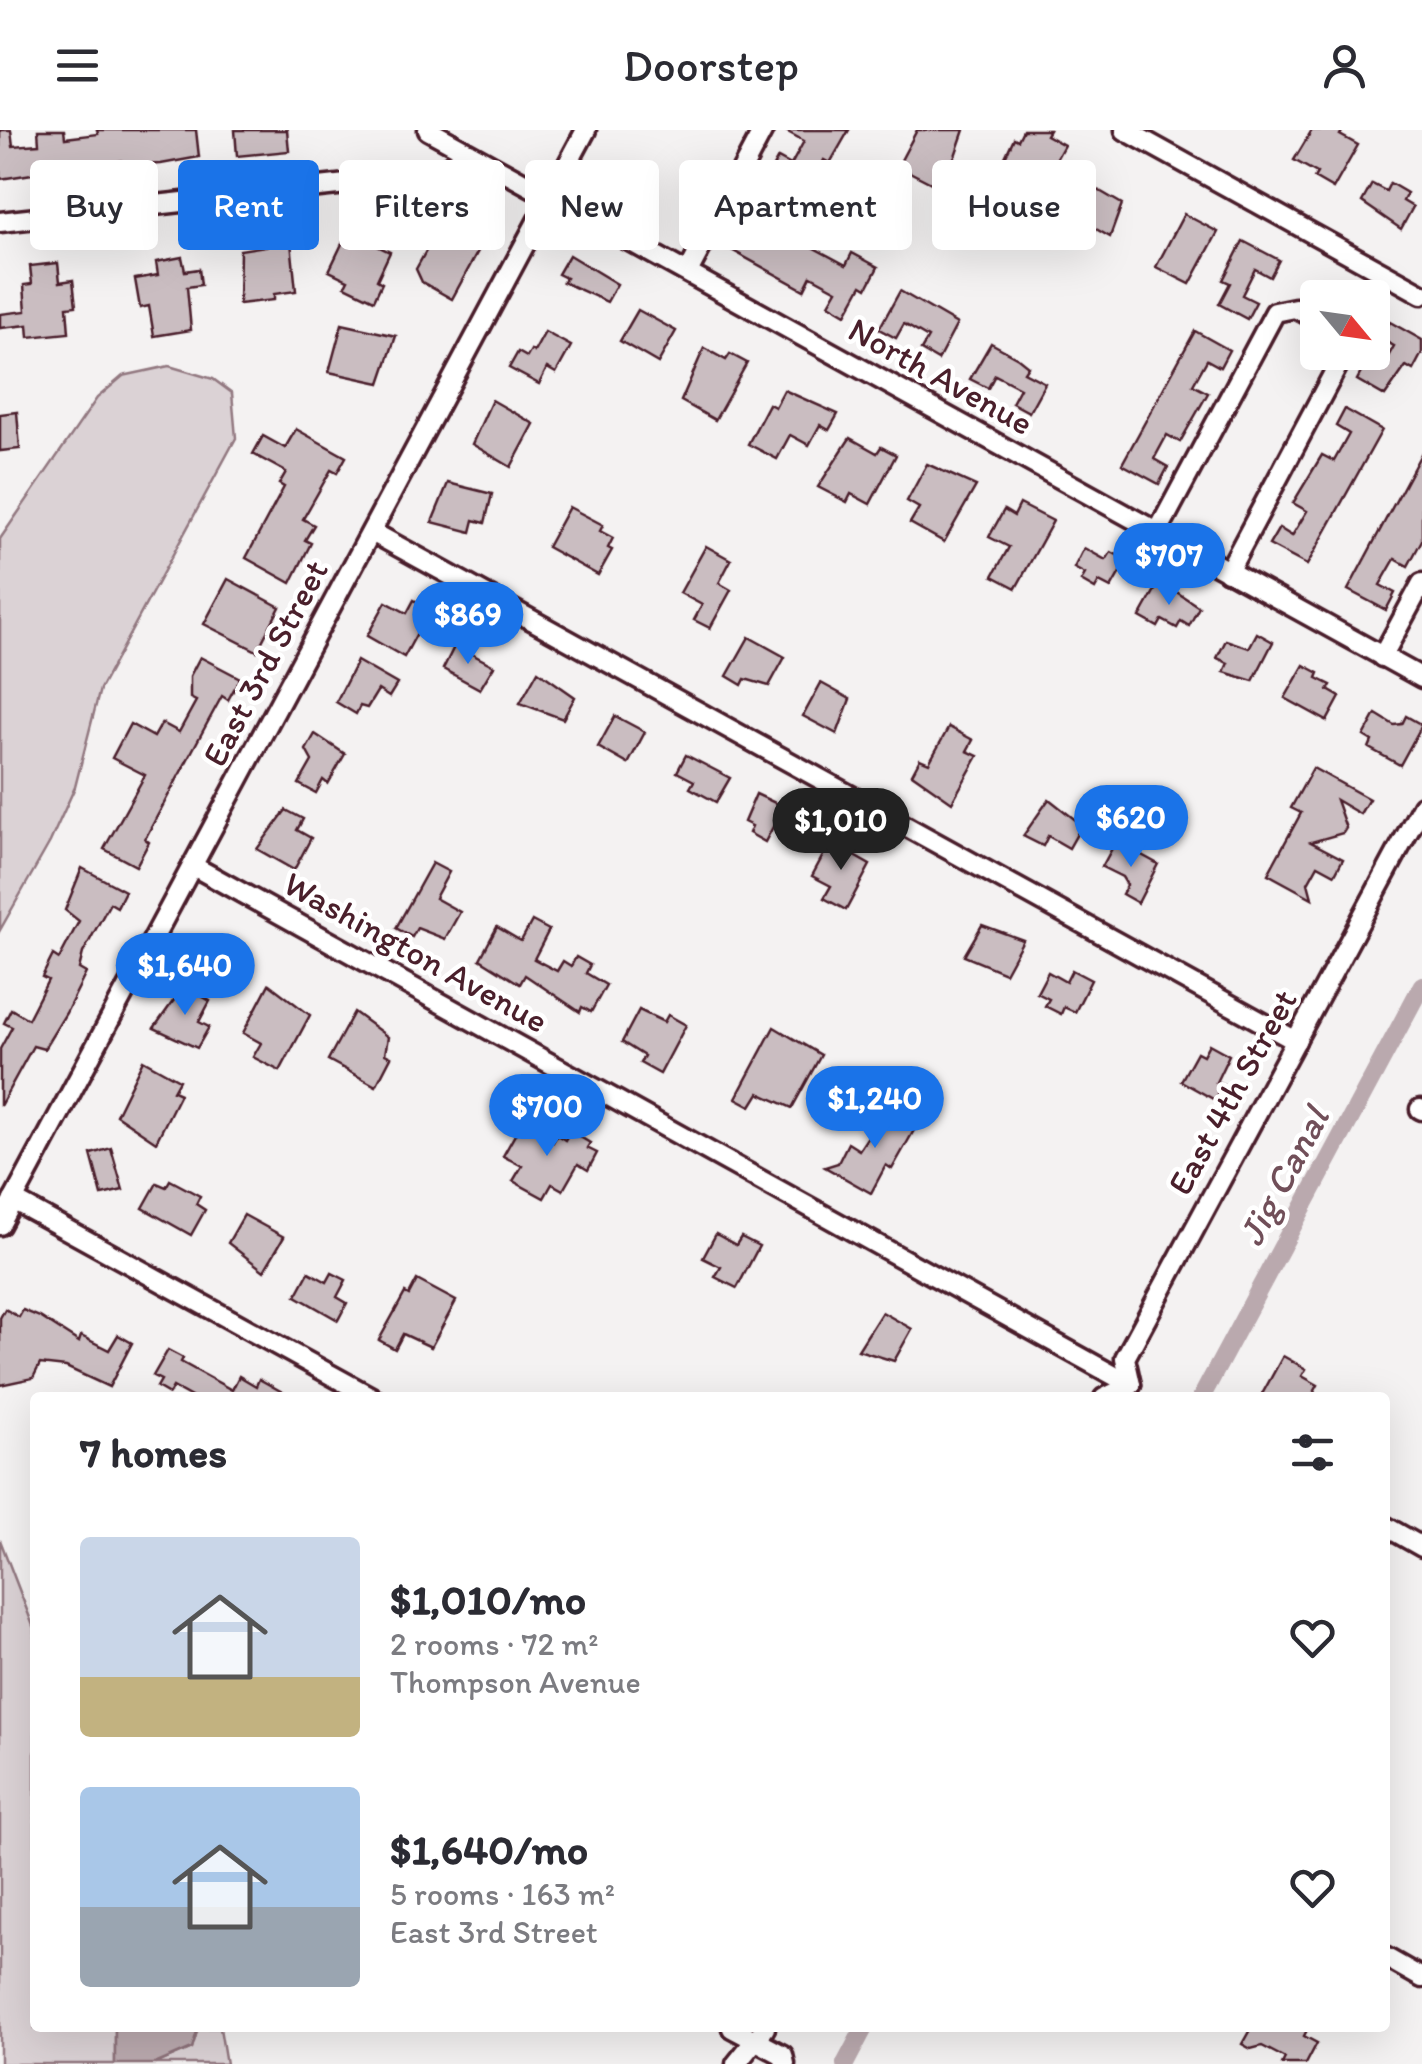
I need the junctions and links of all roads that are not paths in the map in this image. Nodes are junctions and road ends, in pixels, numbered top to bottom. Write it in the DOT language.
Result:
graph roads {
  1 [pos="428,130"];
  2 [pos="586,130"];
  3 [pos="764,130"];
  4 [pos="1124,130"];
  5 [pos="451,136"];
  6 [pos="468,153"];
  7 [pos="570,160"];
  8 [pos="525,183"];
  9 [pos="0,222"];
  10 [pos="525,245"];
  11 [pos="648,250"];
  12 [pos="688,272"];
  13 [pos="1422,294"];
  14 [pos="1300,311"];
  15 [pos="1336,370"];
  16 [pos="372,532"];
  17 [pos="1157,533"];
  18 [pos="1228,572"];
  19 [pos="1422,583"];
  20 [pos="1382,656"];
  21 [pos="1422,678"];
  22 [pos="1422,806"];
  23 [pos="195,866"];
  24 [pos="1296,1041"];
  25 [pos="14,1200"];
  26 [pos="0,1225"];
  27 [pos="1131,1384"];
  28 [pos="362,1392"];
  29 [pos="1116,1392"];
  30 [pos="1390,1529"];
  31 [pos="1422,1547"];
  32 [pos="1390,1960"];
  33 [pos="1422,1978"];
  34 [pos="762,2034"];
  35 [pos="784,2059"];
  36 [pos="736,2064"];
  1 -- 5 [label="street, North Avenue"];
  2 -- 7 [label="street, East 3rd Street"];
  3 -- 12 [label="street"];
  4 -- 13 [label="street"];
  5 -- 6 [label="street, North Avenue"];
  6 -- 8 [label="street, North Avenue"];
  6 -- 9 [label="street"];
  10 -- 16 [label="street, East 3rd Street"];
  11 -- 12 [label="street, North Avenue"];
  12 -- 17 [label="street, North Avenue"];
  14 -- 17 [label="street"];
  15 -- 18 [label="street"];
  16 -- 23 [label="street, East 3rd Street"];
  16 -- 24 [label="street"];
  17 -- 18 [label="street, North Avenue"];
  18 -- 20 [label="street, North Avenue"];
  19 -- 20 [label="street"];
  20 -- 21 [label="street, North Avenue"];
  22 -- 24 [label="street, East 4th Street"];
  23 -- 25 [label="street, East 3rd Street"];
  23 -- 27 [label="street, Washington Avenue"];
  24 -- 27 [label="street, East 4th Street"];
  25 -- 26 [label="street, East 3rd Street"];
  25 -- 28 [label="street"];
  27 -- 29 [label="street"];
  30 -- 31 [label="street"];
  32 -- 33 [label="street"];
  34 -- 35 [label="street"];
  34 -- 36 [label="street"];
}
